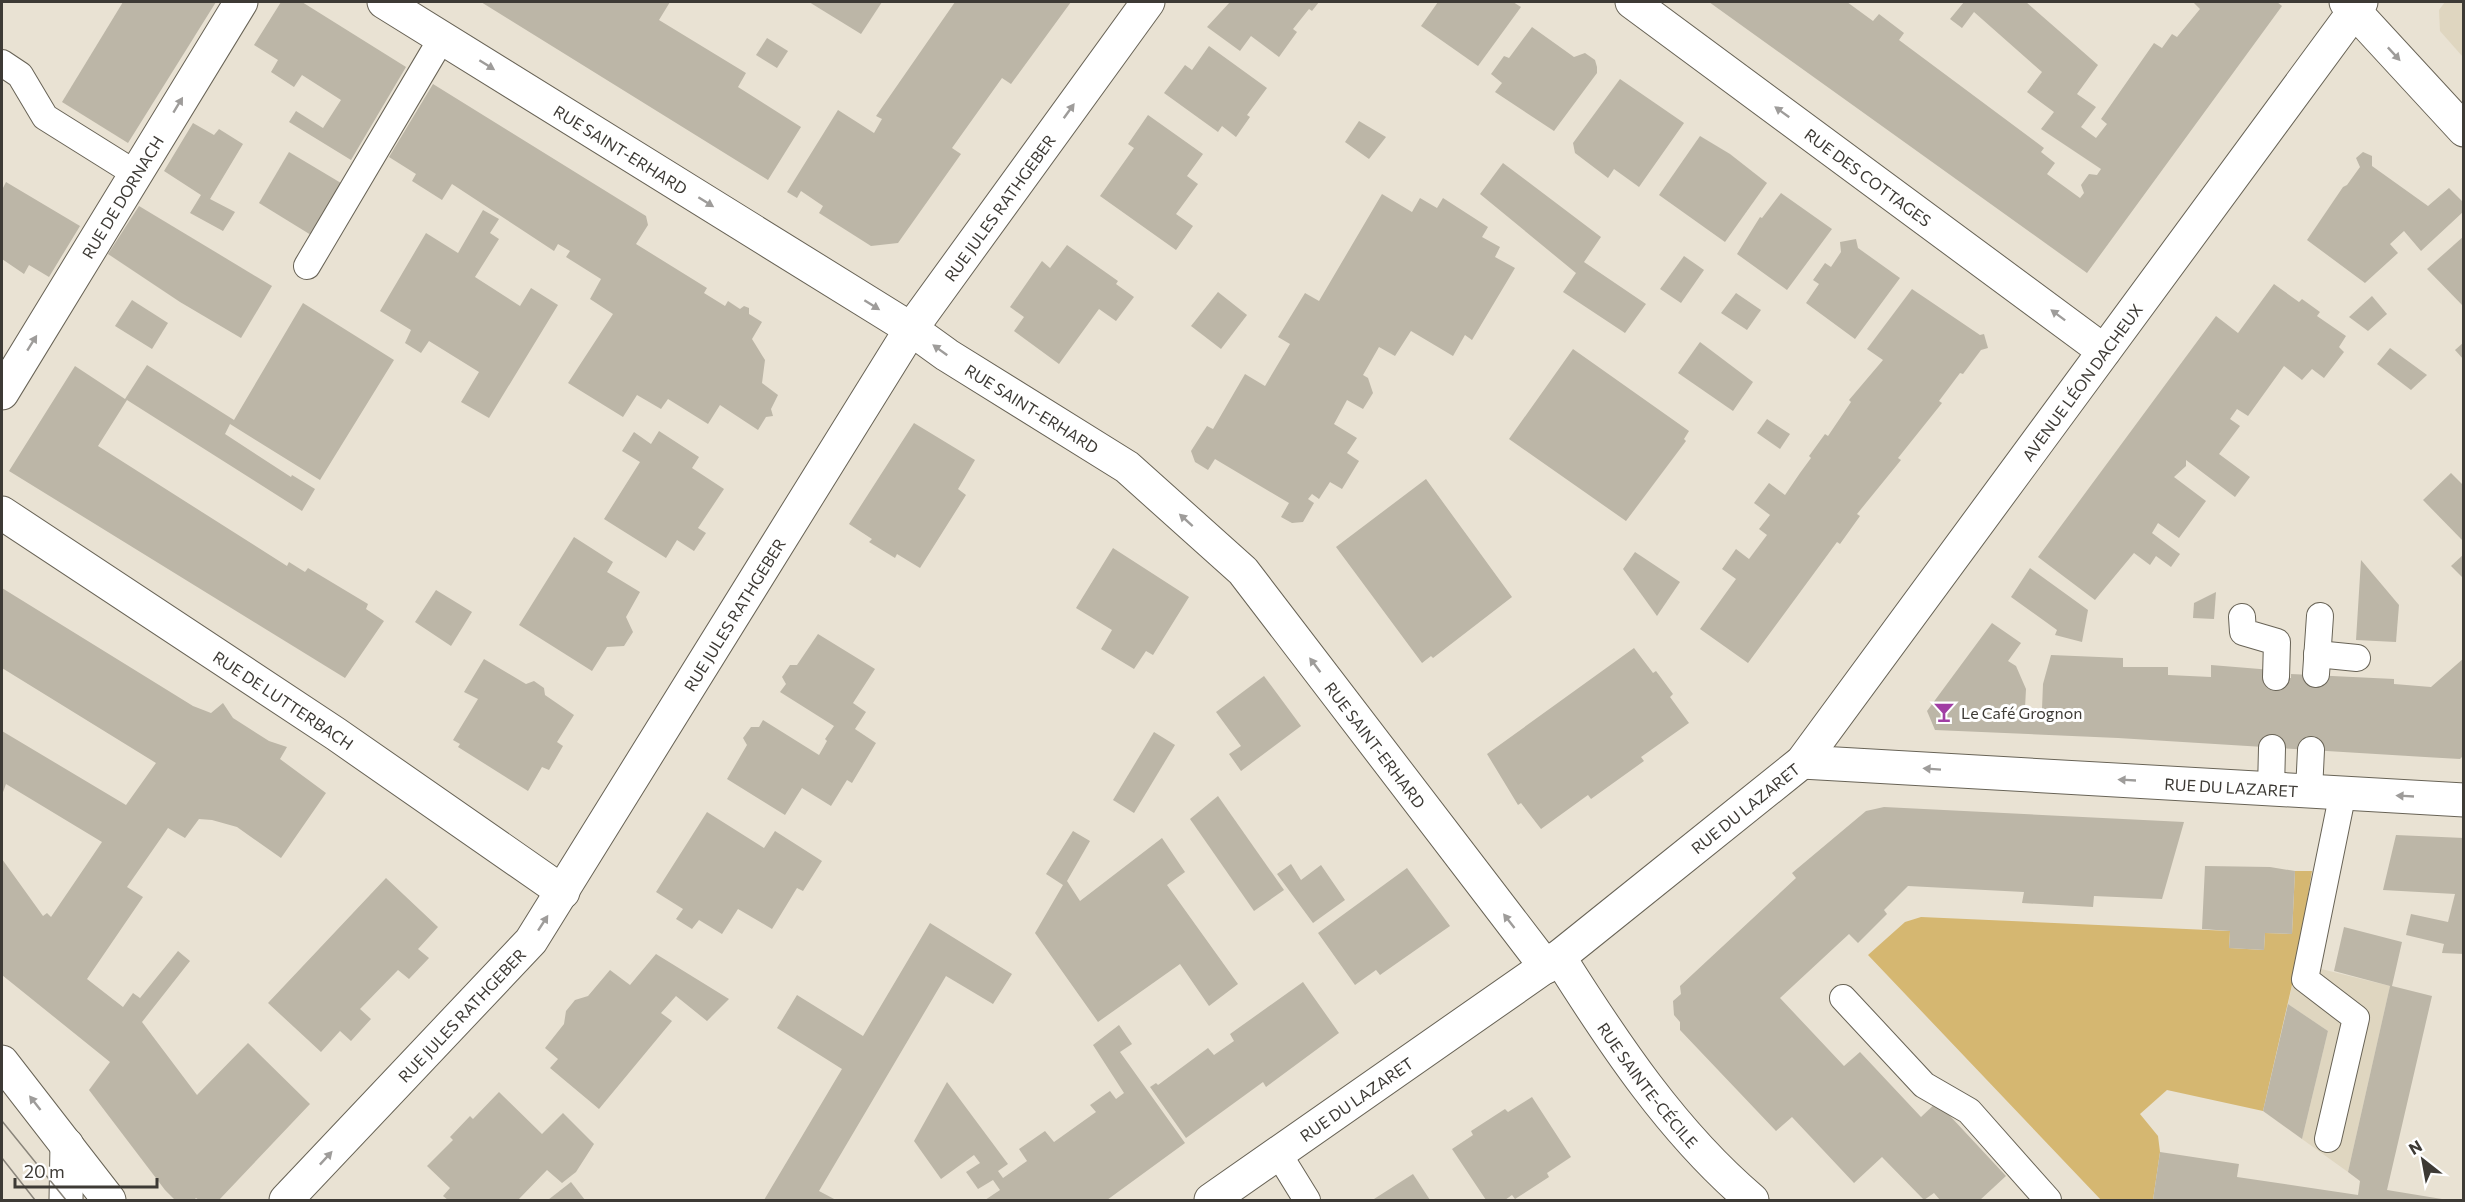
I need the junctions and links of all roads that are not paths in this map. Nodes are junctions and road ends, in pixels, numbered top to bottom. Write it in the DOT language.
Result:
graph roads {
  1 [pos="241,2"];
  2 [pos="384,2"];
  3 [pos="1148,2"];
  4 [pos="1632,2"];
  5 [pos="2354,5"];
  6 [pos="442,38"];
  7 [pos="2,63"];
  8 [pos="2463,130"];
  9 [pos="136,174"];
  10 [pos="307,266"];
  11 [pos="912,329"];
  12 [pos="2104,351"];
  13 [pos="2,393"];
  14 [pos="2,513"];
  15 [pos="2320,616"];
  16 [pos="2242,617"];
  17 [pos="2357,658"];
  18 [pos="2276,677"];
  19 [pos="2272,748"];
  20 [pos="2311,750"];
  21 [pos="1802,762"];
  22 [pos="2271,789"];
  23 [pos="2308,791"];
  24 [pos="2343,792"];
  25 [pos="2463,800"];
  26 [pos="563,892"];
  27 [pos="1552,962"];
  28 [pos="1843,998"];
  29 [pos="2,1062"];
  30 [pos="2328,1139"];
  31 [pos="67,1145"];
  32 [pos="1278,1154"];
  33 [pos="66,1200"];
  34 [pos="109,1200"];
  35 [pos="286,1200"];
  36 [pos="1211,1200"];
  37 [pos="1306,1200"];
  38 [pos="1752,1200"];
  39 [pos="2048,1200"];
  9 -- 1 [label="street, RUE DE DORNACH, one-way"];
  2 -- 6 [label="street, RUE SAINT-ERHARD"];
  11 -- 3 [label="street, RUE JULES RATHGEBER, one-way"];
  12 -- 4 [label="street, RUE DES COTTAGES, one-way"];
  5 -- 8 [label="street, one-way"];
  5 -- 12 [label="street, AVENUE LÉON DACHEUX"];
  6 -- 10 [label="lane"];
  6 -- 11 [label="street, RUE SAINT-ERHARD, one-way"];
  7 -- 9 [label="lane"];
  13 -- 9 [label="street, RUE DE DORNACH, one-way"];
  11 -- 26 [label="street, RUE JULES RATHGEBER"];
  27 -- 11 [label="street, RUE SAINT-ERHARD, one-way"];
  12 -- 21 [label="street, AVENUE LÉON DACHEUX"];
  14 -- 26 [label="street, RUE DE LUTTERBACH"];
  15 -- 17 [label="lane"];
  16 -- 18 [label="lane"];
  19 -- 22 [label="lane"];
  20 -- 23 [label="lane"];
  22 -- 21 [label="street, RUE DU LAZARET, one-way"];
  21 -- 27 [label="street, RUE DU LAZARET"];
  22 -- 23 [label="street, RUE DU LAZARET"];
  23 -- 24 [label="street, RUE DU LAZARET"];
  25 -- 24 [label="street, RUE DU LAZARET, one-way"];
  24 -- 30 [label="lane"];
  35 -- 26 [label="street, RUE JULES RATHGEBER, one-way"];
  27 -- 32 [label="street, RUE DU LAZARET"];
  27 -- 38 [label="street, RUE SAINTE-CÉCILE"];
  28 -- 39 [label="lane"];
  31 -- 29 [label="street, one-way"];
  31 -- 33 [label="street"];
  31 -- 34 [label="street"];
  32 -- 36 [label="street, RUE DU LAZARET"];
  32 -- 37 [label="lane"];
}
